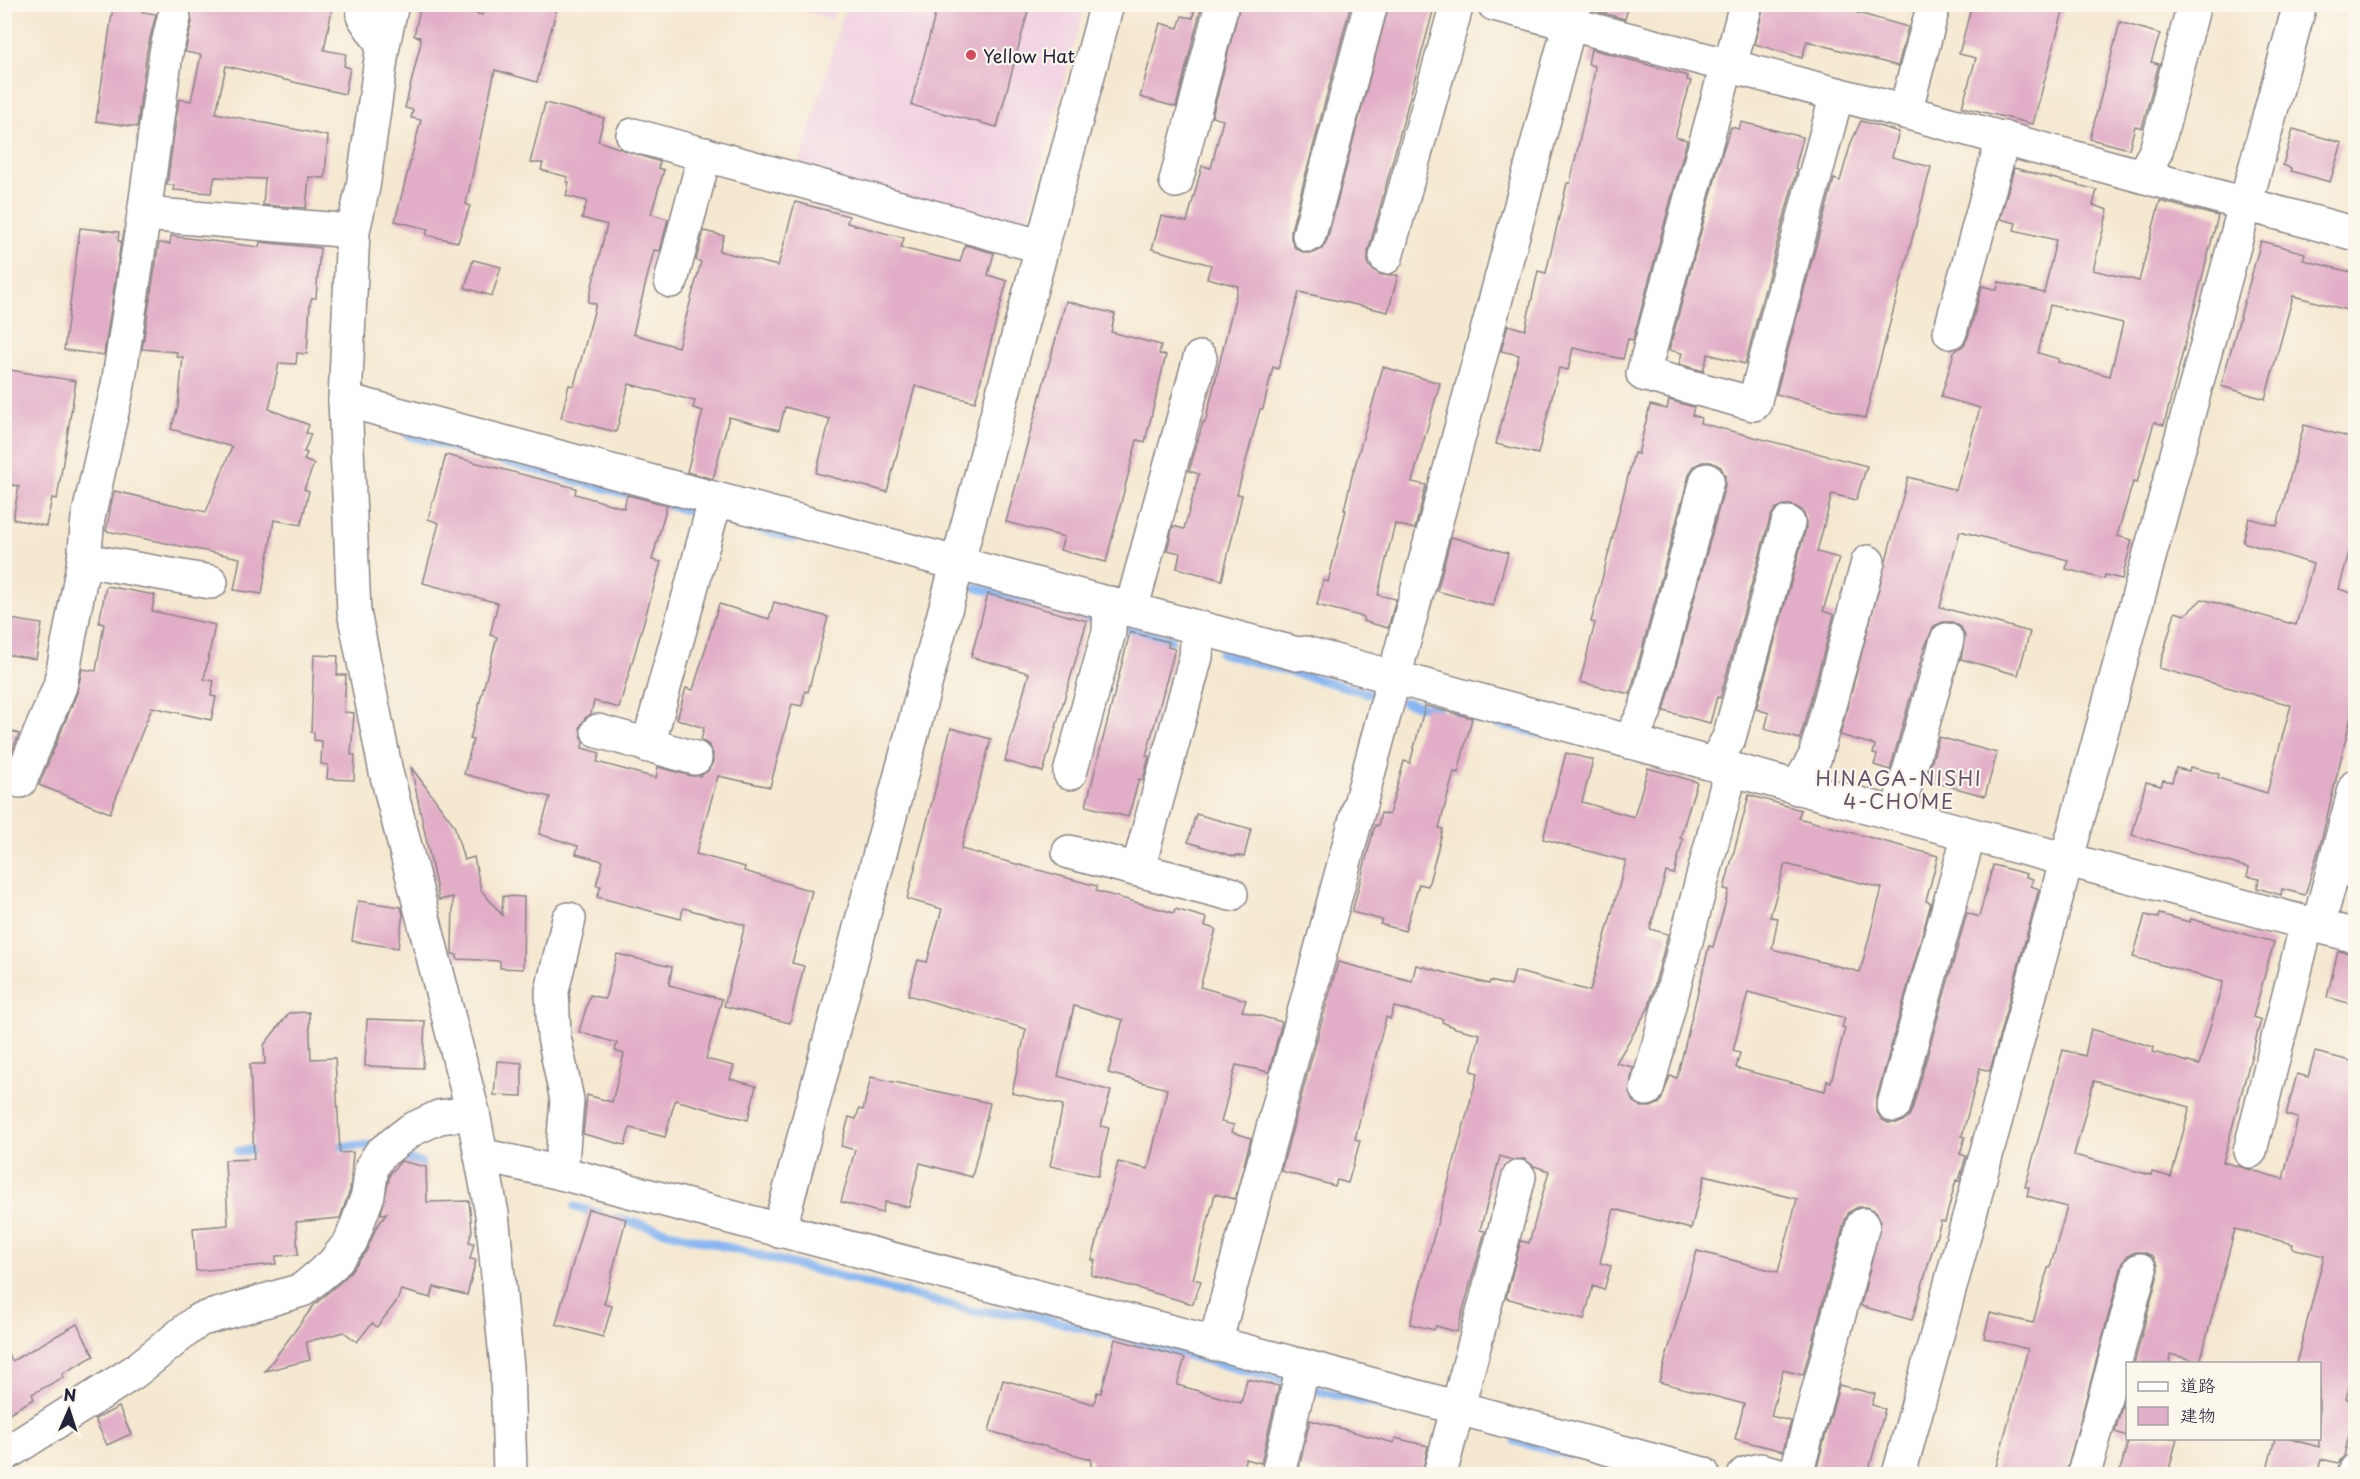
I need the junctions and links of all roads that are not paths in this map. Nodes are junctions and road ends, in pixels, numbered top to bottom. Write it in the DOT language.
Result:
graph roads {
  1 [pos="363,4"];
  2 [pos="392,4"];
  3 [pos="1107,4"];
  4 [pos="1221,4"];
  5 [pos="1371,4"];
  6 [pos="1457,4"];
  7 [pos="1494,4"];
  8 [pos="1746,4"];
  9 [pos="1934,4"];
  10 [pos="2194,4"];
  11 [pos="2300,4"];
  12 [pos="1573,14"];
  13 [pos="174,18"];
  14 [pos="383,45"];
  15 [pos="1729,66"];
  16 [pos="1837,94"];
  17 [pos="1905,112"];
  18 [pos="633,135"];
  19 [pos="2003,138"];
  20 [pos="705,154"];
  21 [pos="2142,176"];
  22 [pos="1176,182"];
  23 [pos="2246,204"];
  24 [pos="144,214"];
  25 [pos="353,231"];
  26 [pos="2355,234"];
  27 [pos="1309,235"];
  28 [pos="1043,247"];
  29 [pos="1386,257"];
  30 [pos="671,281"];
  31 [pos="1950,332"];
  32 [pos="1200,358"];
  33 [pos="345,400"];
  34 [pos="1707,480"];
  35 [pos="715,501"];
  36 [pos="1788,523"];
  37 [pos="84,560"];
  38 [pos="959,562"];
  39 [pos="1868,562"];
  40 [pos="210,582"];
  41 [pos="1120,607"];
  42 [pos="1197,628"];
  43 [pos="1947,640"];
  44 [pos="1393,678"];
  45 [pos="598,731"];
  46 [pos="1629,742"];
  47 [pos="648,746"];
  48 [pos="695,758"];
  49 [pos="1723,767"];
  50 [pos="1070,773"];
  51 [pos="20,781"];
  52 [pos="2355,786"];
  53 [pos="1797,788"];
  54 [pos="1897,814"];
  55 [pos="1969,834"];
  56 [pos="1069,852"];
  57 [pos="2067,860"];
  58 [pos="1138,869"];
  59 [pos="1231,894"];
  60 [pos="569,919"];
  61 [pos="2312,925"];
  62 [pos="2355,936"];
  63 [pos="1647,1089"];
  64 [pos="1894,1105"];
  65 [pos="473,1113"];
  66 [pos="2250,1151"];
  67 [pos="481,1155"];
  68 [pos="561,1173"];
  69 [pos="1519,1177"];
  70 [pos="1863,1225"];
  71 [pos="779,1231"];
  72 [pos="2140,1270"];
  73 [pos="1215,1344"];
  74 [pos="1303,1366"];
  75 [pos="1458,1408"];
  76 [pos="4,1455"];
  77 [pos="2355,1470"];
  78 [pos="510,1474"];
  79 [pos="1278,1474"];
  80 [pos="1440,1474"];
  81 [pos="1703,1474"];
  82 [pos="1745,1474"];
  83 [pos="1776,1474"];
  84 [pos="1796,1474"];
  85 [pos="1899,1474"];
  86 [pos="2084,1474"];
  87 [pos="2354,1474"];
  1 -- 14 [label="street"];
  2 -- 14 [label="street"];
  3 -- 28 [label="street"];
  4 -- 22 [label="street"];
  5 -- 27 [label="street"];
  6 -- 29 [label="street"];
  7 -- 12 [label="street"];
  8 -- 15 [label="street"];
  9 -- 17 [label="street"];
  10 -- 21 [label="street"];
  11 -- 23 [label="street"];
  12 -- 15 [label="street"];
  12 -- 44 [label="street"];
  13 -- 24 [label="street"];
  14 -- 25 [label="street"];
  15 -- 16 [label="street"];
  15 -- 16 [label="street"];
  16 -- 17 [label="street"];
  17 -- 19 [label="street"];
  18 -- 20 [label="street"];
  19 -- 21 [label="street"];
  19 -- 31 [label="street"];
  20 -- 28 [label="street"];
  20 -- 30 [label="street"];
  21 -- 23 [label="street"];
  23 -- 26 [label="street"];
  23 -- 57 [label="street"];
  24 -- 25 [label="street"];
  24 -- 37 [label="street"];
  25 -- 33 [label="street"];
  28 -- 38 [label="street"];
  32 -- 41 [label="street"];
  33 -- 35 [label="street"];
  33 -- 65 [label="street"];
  34 -- 46 [label="street"];
  35 -- 38 [label="street"];
  35 -- 47 [label="street"];
  36 -- 49 [label="street"];
  37 -- 40 [label="street"];
  37 -- 51 [label="street"];
  38 -- 41 [label="street"];
  38 -- 71 [label="street"];
  39 -- 53 [label="street"];
  41 -- 42 [label="street"];
  41 -- 50 [label="street"];
  42 -- 44 [label="street"];
  42 -- 58 [label="street"];
  43 -- 54 [label="street"];
  44 -- 46 [label="street"];
  44 -- 73 [label="street"];
  45 -- 47 [label="street"];
  46 -- 49 [label="street"];
  47 -- 48 [label="street"];
  49 -- 53 [label="street"];
  49 -- 63 [label="street"];
  52 -- 61 [label="street"];
  53 -- 54 [label="street"];
  54 -- 55 [label="street"];
  55 -- 57 [label="street"];
  55 -- 64 [label="street"];
  56 -- 58 [label="street"];
  57 -- 61 [label="street"];
  57 -- 85 [label="street"];
  58 -- 59 [label="street"];
  60 -- 68 [label="street"];
  61 -- 62 [label="street"];
  61 -- 66 [label="street"];
  65 -- 67 [label="street"];
  65 -- 76 [label="street"];
  67 -- 68 [label="street"];
  67 -- 78 [label="street"];
  68 -- 71 [label="street"];
  69 -- 75 [label="street"];
  70 -- 84 [label="street"];
  71 -- 73 [label="street"];
  72 -- 86 [label="street"];
  73 -- 74 [label="street"];
  74 -- 75 [label="street"];
  74 -- 79 [label="street"];
  75 -- 80 [label="street"];
  75 -- 81 [label="street"];
  77 -- 87 [label="street"];
  82 -- 83 [label="street"];
}
